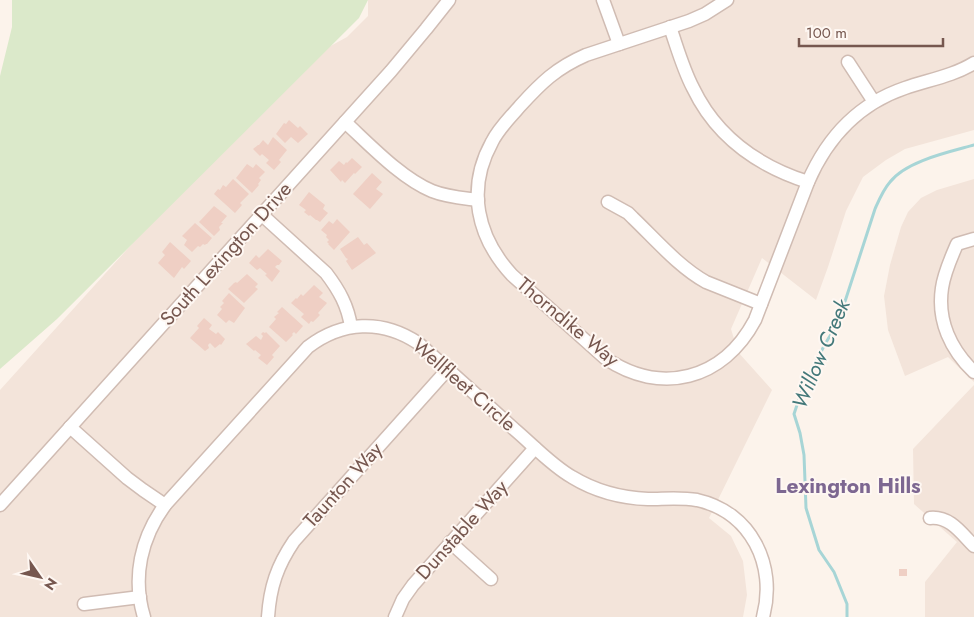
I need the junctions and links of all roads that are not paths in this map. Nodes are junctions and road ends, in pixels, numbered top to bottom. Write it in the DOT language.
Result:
graph roads {
  1 [pos="449,0"];
  2 [pos="604,0"];
  3 [pos="727,0"];
  4 [pos="670,27"];
  5 [pos="618,44"];
  6 [pos="848,62"];
  7 [pos="974,63"];
  8 [pos="874,102"];
  9 [pos="344,122"];
  10 [pos="808,182"];
  11 [pos="478,200"];
  12 [pos="608,202"];
  13 [pos="261,214"];
  14 [pos="974,239"];
  15 [pos="761,304"];
  16 [pos="351,327"];
  17 [pos="448,369"];
  18 [pos="974,372"];
  19 [pos="70,427"];
  20 [pos="535,448"];
  21 [pos="0,505"];
  22 [pos="165,505"];
  23 [pos="930,518"];
  24 [pos="450,542"];
  25 [pos="974,546"];
  26 [pos="491,579"];
  27 [pos="140,597"];
  28 [pos="84,604"];
  29 [pos="144,617"];
  30 [pos="268,617"];
  31 [pos="395,617"];
  32 [pos="763,617"];
  1 -- 9 [label="street, South Lexington Drive"];
  2 -- 5 [label="street"];
  3 -- 4 [label="street, Thorndike Way"];
  4 -- 5 [label="street, Thorndike Way"];
  4 -- 10 [label="street"];
  5 -- 11 [label="street, Thorndike Way"];
  6 -- 8 [label="street"];
  7 -- 8 [label="street, Thorndike Way"];
  8 -- 10 [label="street, Thorndike Way"];
  9 -- 11 [label="street"];
  9 -- 13 [label="street, South Lexington Drive"];
  10 -- 15 [label="street, Thorndike Way"];
  11 -- 15 [label="street, Thorndike Way"];
  12 -- 15 [label="street"];
  13 -- 16 [label="street"];
  13 -- 19 [label="street, South Lexington Drive"];
  14 -- 18 [label="street"];
  16 -- 17 [label="street, Wellfleet Circle"];
  16 -- 22 [label="street, Wellfleet Circle"];
  17 -- 20 [label="street, Wellfleet Circle"];
  17 -- 30 [label="street, Taunton Way"];
  19 -- 21 [label="street, South Lexington Drive"];
  19 -- 22 [label="street"];
  20 -- 24 [label="street, Dunstable Way"];
  20 -- 32 [label="street, Wellfleet Circle"];
  22 -- 27 [label="street, Wellfleet Circle"];
  23 -- 25 [label="street"];
  24 -- 26 [label="street"];
  24 -- 31 [label="street, Dunstable Way"];
  27 -- 28 [label="street"];
  27 -- 29 [label="street, Wellfleet Circle"];
}
